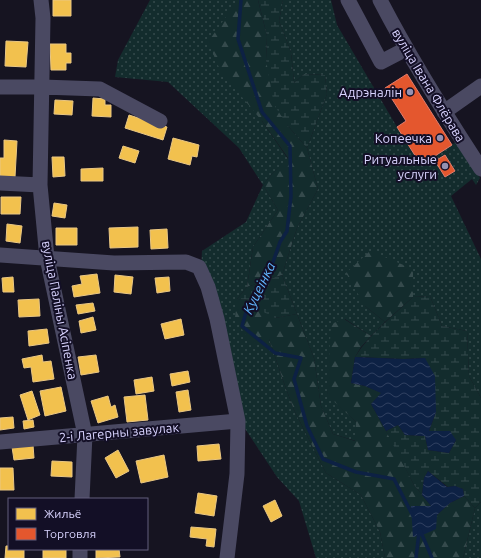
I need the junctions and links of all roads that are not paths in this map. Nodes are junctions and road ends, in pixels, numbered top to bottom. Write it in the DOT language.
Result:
graph roads {
  1 [pos="41,0"];
  2 [pos="348,0"];
  3 [pos="380,0"];
  4 [pos="406,49"];
  5 [pos="481,86"];
  6 [pos="0,87"];
  7 [pos="42,87"];
  8 [pos="444,112"];
  9 [pos="160,121"];
  10 [pos="481,169"];
  11 [pos="0,183"];
  12 [pos="40,185"];
  13 [pos="0,255"];
  14 [pos="47,258"];
  15 [pos="238,421"];
  16 [pos="85,435"];
  17 [pos="0,442"];
  18 [pos="82,498"];
  19 [pos="227,558"];
  1 -- 7 [label="street, вуліца Паліны Асіпенка"];
  2 -- 4 [label="street"];
  3 -- 4 [label="street, вуліца Івана Флёрава"];
  4 -- 8 [label="street, вуліца Івана Флёрава"];
  5 -- 8 [label="street"];
  6 -- 7 [label="street"];
  7 -- 9 [label="street"];
  7 -- 12 [label="street, вуліца Паліны Асіпенка"];
  8 -- 10 [label="street, вуліца Івана Флёрава"];
  11 -- 12 [label="street"];
  12 -- 14 [label="street, вуліца Паліны Асіпенка"];
  13 -- 14 [label="street"];
  14 -- 15 [label="street"];
  14 -- 16 [label="street, вуліца Паліны Асіпенка"];
  15 -- 16 [label="street, 2-і Лагерны завулак"];
  15 -- 19 [label="street"];
  16 -- 17 [label="street, 2-і Лагерны завулак"];
  16 -- 18 [label="street, вуліца Паліны Асіпенка"];
}
